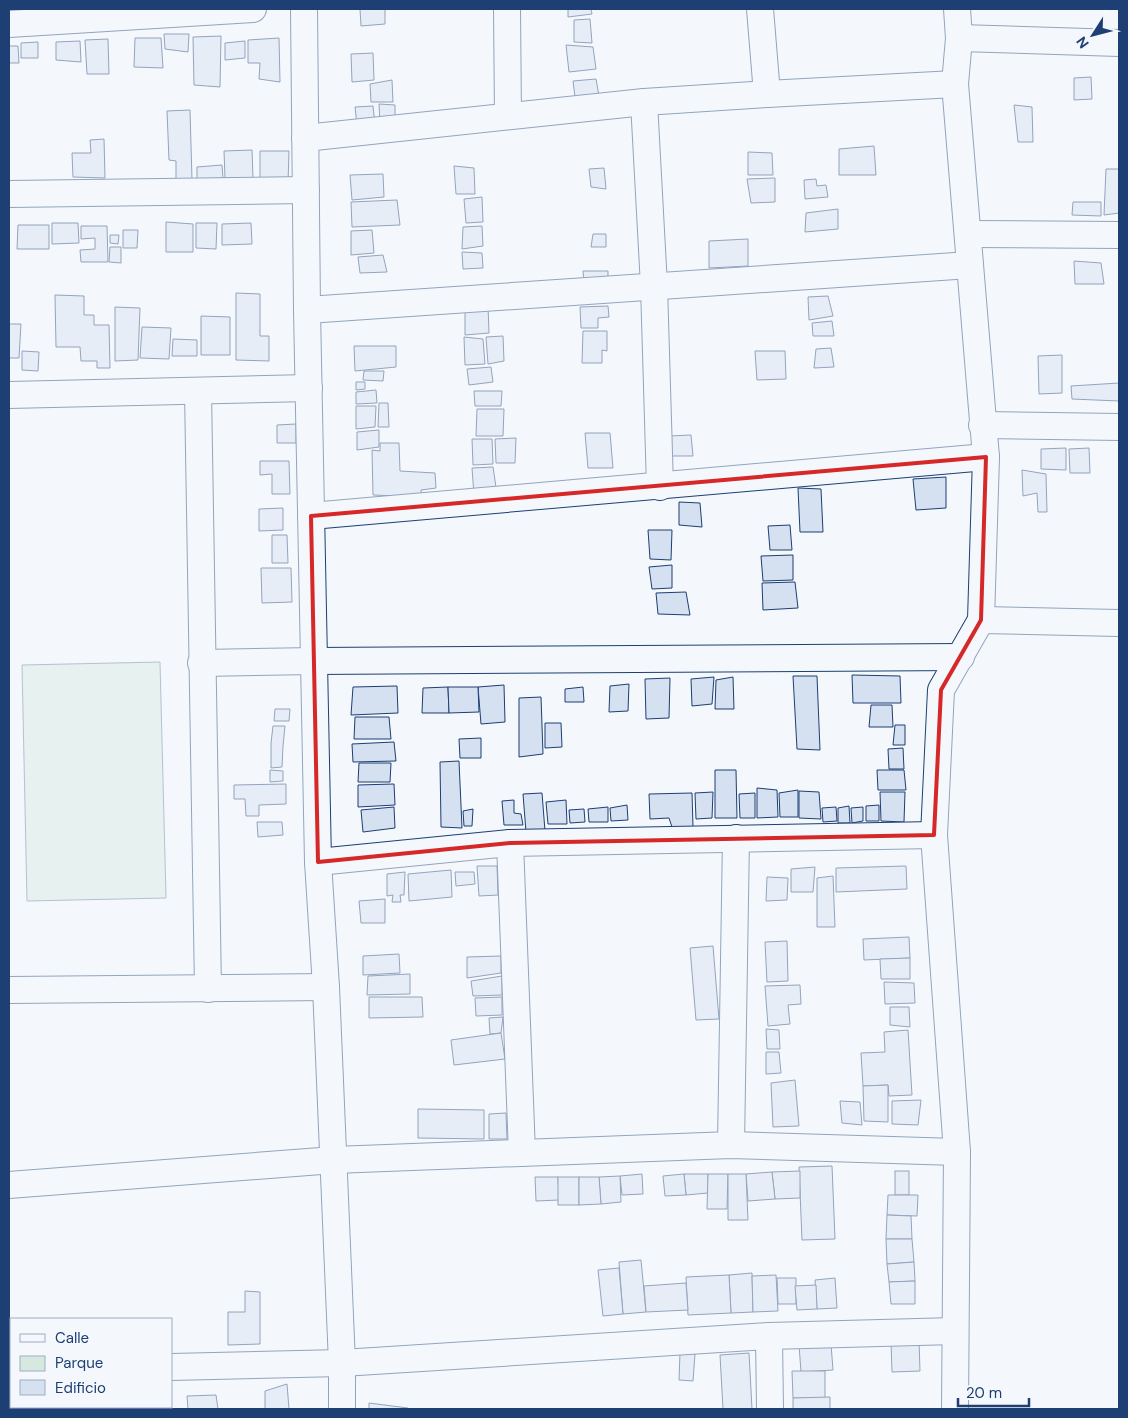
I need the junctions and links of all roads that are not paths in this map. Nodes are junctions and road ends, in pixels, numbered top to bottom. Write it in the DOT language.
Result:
graph roads {
  1 [pos="253,9"];
  2 [pos="304,9"];
  3 [pos="506,9"];
  4 [pos="760,9"];
  5 [pos="957,9"];
  6 [pos="9,24"];
  7 [pos="959,38"];
  8 [pos="1119,43"];
  9 [pos="955,84"];
  10 [pos="767,94"];
  11 [pos="644,102"];
  12 [pos="508,116"];
  13 [pos="305,138"];
  14 [pos="306,190"];
  15 [pos="9,194"];
  16 [pos="968,234"];
  17 [pos="1119,235"];
  18 [pos="970,265"];
  19 [pos="654,286"];
  20 [pos="307,310"];
  21 [pos="309,388"];
  22 [pos="198,391"];
  23 [pos="9,395"];
  24 [pos="982,425"];
  25 [pos="1119,427"];
  26 [pos="986,457"];
  27 [pos="660,487"];
  28 [pos="311,516"];
  29 [pos="982,620"];
  30 [pos="1119,622"];
  31 [pos="961,657"];
  32 [pos="314,661"];
  33 [pos="201,664"];
  34 [pos="934,835"];
  35 [pos="736,838"];
  36 [pos="510,843"];
  37 [pos="318,862"];
  38 [pos="326,987"];
  39 [pos="208,989"];
  40 [pos="9,990"];
  41 [pos="731,1145"];
  42 [pos="957,1152"];
  43 [pos="522,1153"];
  44 [pos="334,1160"];
  45 [pos="9,1185"];
  46 [pos="955,1331"];
  47 [pos="769,1336"];
  48 [pos="342,1363"];
  49 [pos="172,1367"];
  50 [pos="342,1409"];
  51 [pos="770,1409"];
  52 [pos="955,1409"];
  1 -- 6 [label="street"];
  2 -- 13 [label="street"];
  3 -- 12 [label="street"];
  4 -- 10 [label="street"];
  5 -- 7 [label="street"];
  7 -- 8 [label="street"];
  7 -- 9 [label="street"];
  9 -- 10 [label="street"];
  9 -- 16 [label="street"];
  10 -- 11 [label="street"];
  11 -- 12 [label="street"];
  11 -- 19 [label="street"];
  12 -- 13 [label="street"];
  13 -- 14 [label="street"];
  14 -- 15 [label="street"];
  14 -- 20 [label="street"];
  16 -- 17 [label="street"];
  16 -- 18 [label="street"];
  18 -- 19 [label="street"];
  18 -- 24 [label="street"];
  19 -- 20 [label="street"];
  19 -- 27 [label="street"];
  20 -- 21 [label="street"];
  21 -- 22 [label="street"];
  21 -- 28 [label="street"];
  22 -- 23 [label="street"];
  22 -- 33 [label="street"];
  24 -- 25 [label="street"];
  24 -- 26 [label="street"];
  26 -- 27 [label="street"];
  26 -- 29 [label="street"];
  27 -- 28 [label="street"];
  28 -- 32 [label="street"];
  29 -- 30 [label="street"];
  29 -- 31 [label="street"];
  31 -- 32 [label="street"];
  31 -- 34 [label="street"];
  32 -- 33 [label="street"];
  32 -- 37 [label="street"];
  33 -- 39 [label="street"];
  34 -- 35 [label="street"];
  34 -- 42 [label="street"];
  35 -- 36 [label="street"];
  35 -- 41 [label="street"];
  36 -- 37 [label="street"];
  36 -- 43 [label="street"];
  37 -- 38 [label="street"];
  38 -- 39 [label="street"];
  38 -- 44 [label="street"];
  39 -- 40 [label="street"];
  41 -- 42 [label="street"];
  41 -- 43 [label="street"];
  42 -- 46 [label="street"];
  43 -- 44 [label="street"];
  44 -- 45 [label="street"];
  44 -- 48 [label="street"];
  46 -- 47 [label="street"];
  46 -- 52 [label="street"];
  47 -- 48 [label="street"];
  47 -- 51 [label="street"];
  48 -- 49 [label="street"];
  48 -- 50 [label="street"];
}
